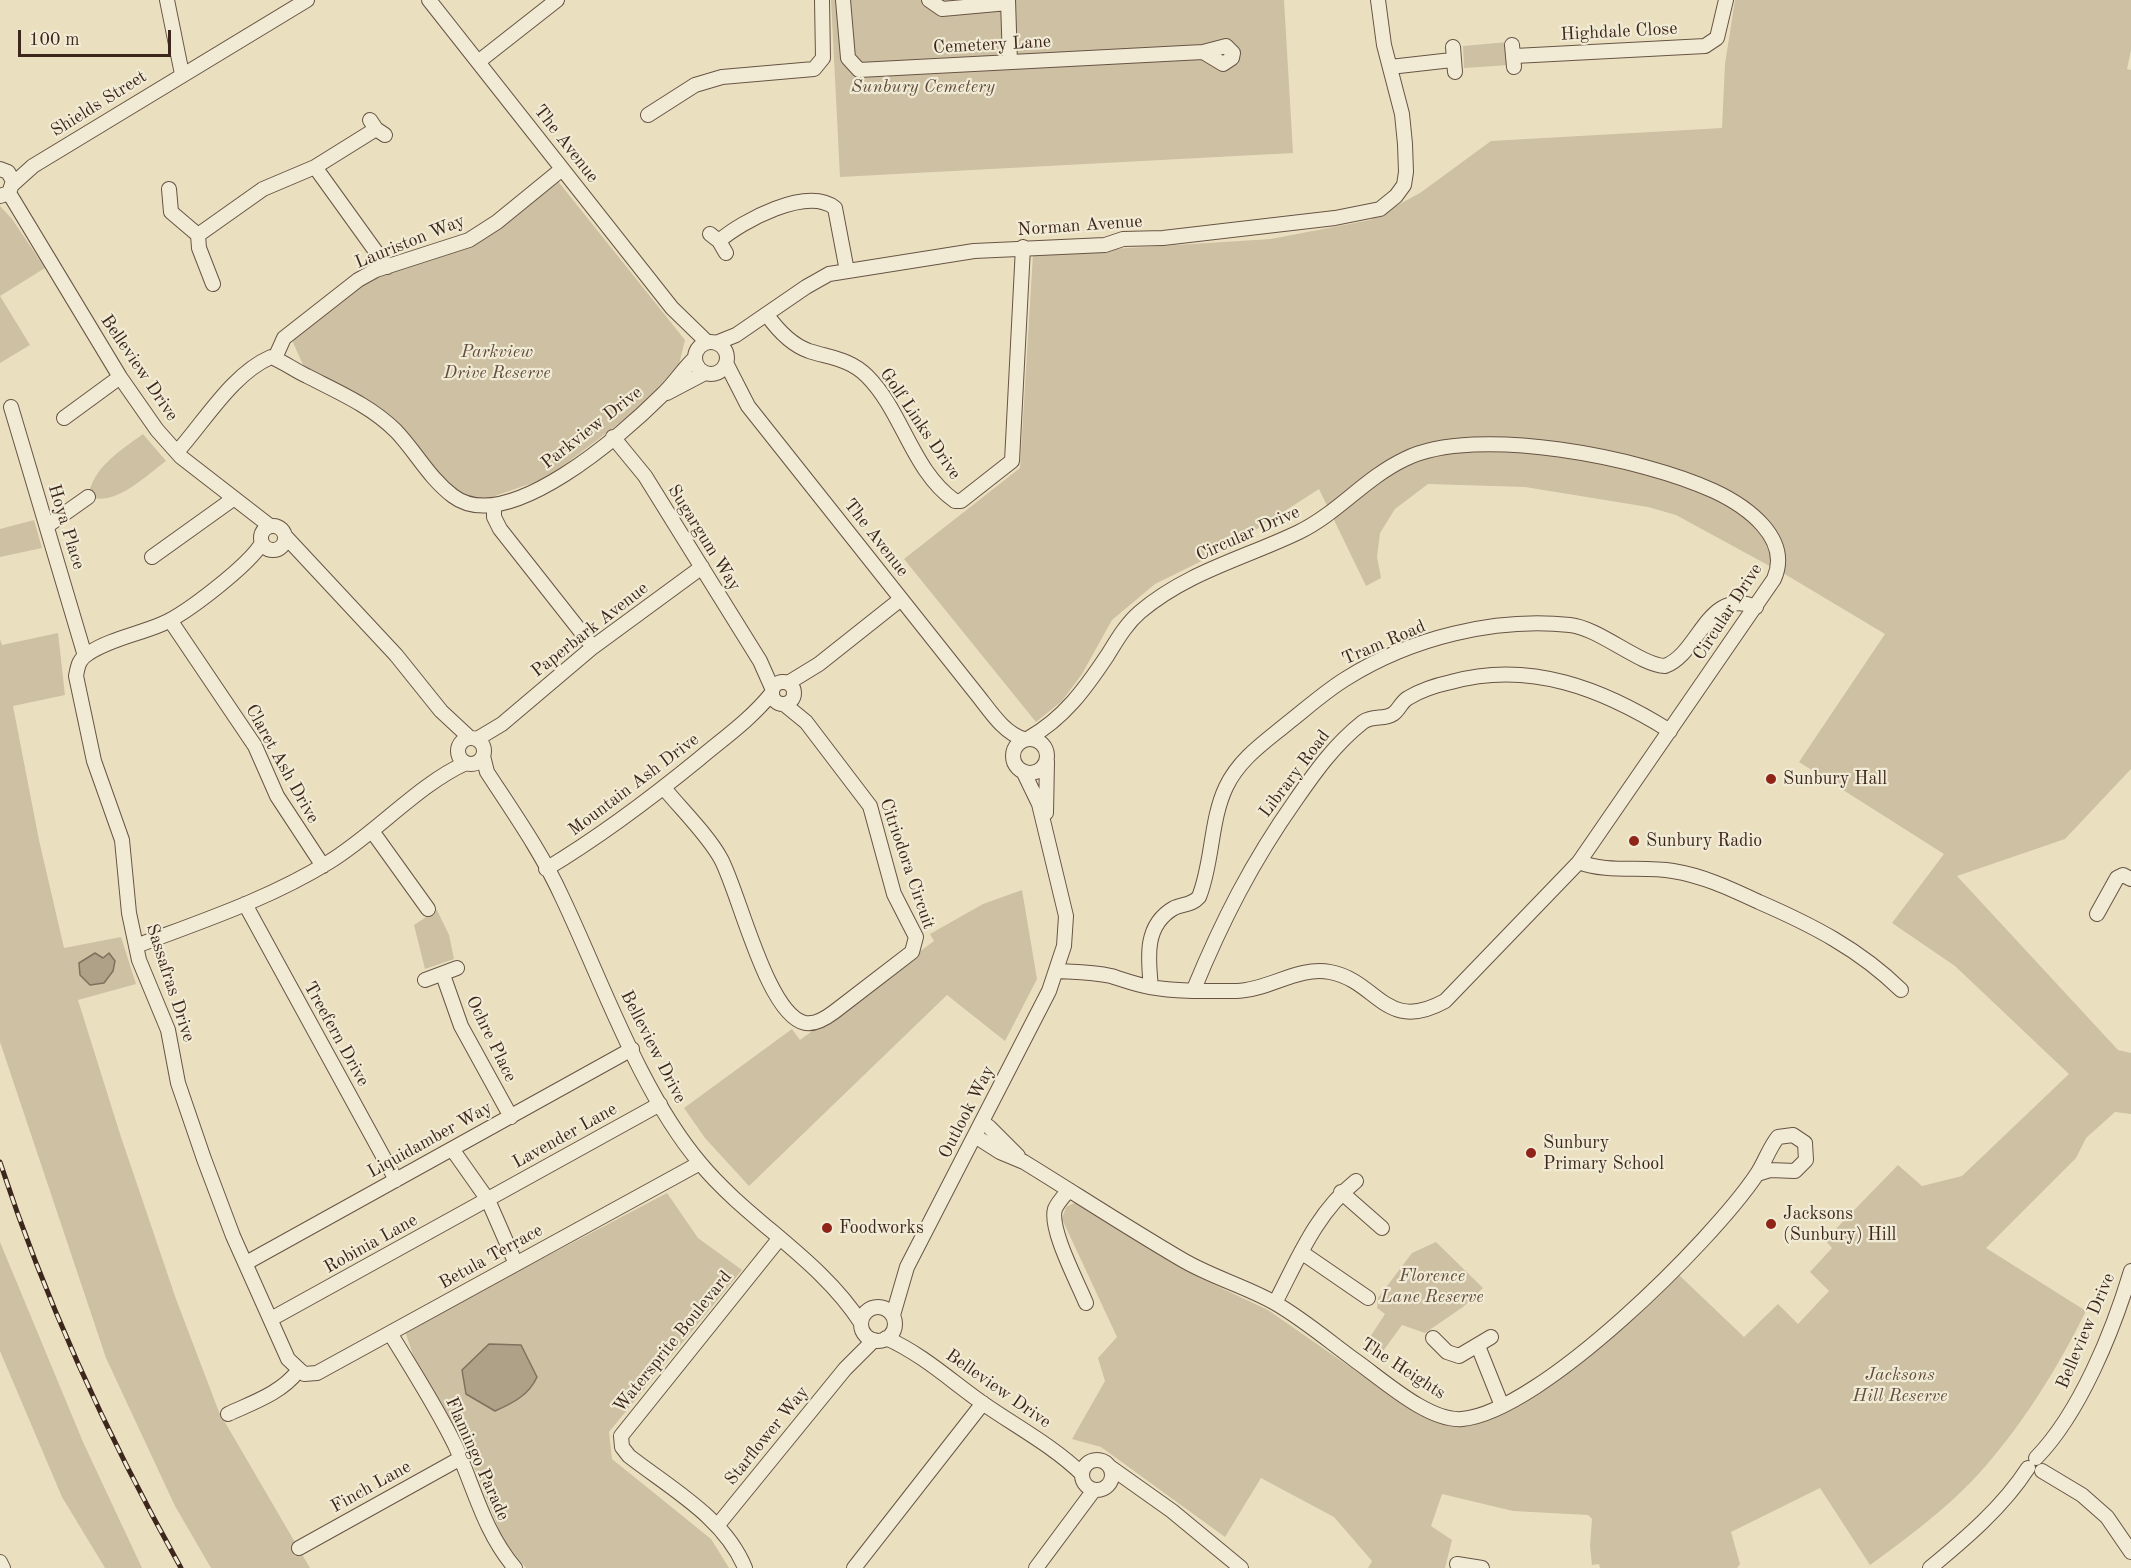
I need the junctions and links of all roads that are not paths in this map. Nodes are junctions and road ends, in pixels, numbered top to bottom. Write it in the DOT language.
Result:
graph roads {
  1 [pos="167,0"];
  2 [pos="307,0"];
  3 [pos="557,0"];
  4 [pos="822,0"];
  5 [pos="843,0"];
  6 [pos="929,0"];
  7 [pos="1378,0"];
  8 [pos="1726,0"];
  9 [pos="430,1"];
  10 [pos="1008,1"];
  11 [pos="1203,52"];
  12 [pos="1514,56"];
  13 [pos="1453,60"];
  14 [pos="478,62"];
  15 [pos="1010,62"];
  16 [pos="1390,67"];
  17 [pos="182,74"];
  18 [pos="648,115"];
  19 [pos="377,128"];
  20 [pos="315,167"];
  21 [pos="562,169"];
  22 [pos="4,180"];
  23 [pos="169,189"];
  24 [pos="198,236"];
  25 [pos="718,242"];
  26 [pos="1023,248"];
  27 [pos="387,267"];
  28 [pos="847,271"];
  29 [pos="213,284"];
  30 [pos="672,308"];
  31 [pos="765,317"];
  32 [pos="712,342"];
  33 [pos="695,355"];
  34 [pos="274,358"];
  35 [pos="726,360"];
  36 [pos="708,373"];
  37 [pos="120,377"];
  38 [pos="662,395"];
  39 [pos="748,406"];
  40 [pos="11,408"];
  41 [pos="64,418"];
  42 [pos="613,437"];
  43 [pos="177,452"];
  44 [pos="88,497"];
  45 [pos="233,500"];
  46 [pos="494,506"];
  47 [pos="47,526"];
  48 [pos="271,540"];
  49 [pos="152,557"];
  50 [pos="702,567"];
  51 [pos="901,599"];
  52 [pos="1756,607"];
  53 [pos="170,620"];
  54 [pos="593,647"];
  55 [pos="82,659"];
  56 [pos="782,692"];
  57 [pos="975,692"];
  58 [pos="1670,731"];
  59 [pos="1027,739"];
  60 [pos="471,751"];
  61 [pos="1013,754"];
  62 [pos="1047,760"];
  63 [pos="1023,771"];
  64 [pos="664,788"];
  65 [pos="372,831"];
  66 [pos="1048,839"];
  67 [pos="1579,862"];
  68 [pos="323,866"];
  69 [pos="546,869"];
  70 [pos="2131,879"];
  71 [pos="245,904"];
  72 [pos="428,909"];
  73 [pos="2097,914"];
  74 [pos="136,946"];
  75 [pos="457,968"];
  76 [pos="1057,971"];
  77 [pos="443,975"];
  78 [pos="425,980"];
  79 [pos="1151,987"];
  80 [pos="1194,989"];
  81 [pos="1901,990"];
  82 [pos="632,1049"];
  83 [pos="660,1104"];
  84 [pos="511,1117"];
  85 [pos="982,1122"];
  86 [pos="975,1136"];
  87 [pos="452,1149"];
  88 [pos="1024,1162"];
  89 [pos="700,1163"];
  90 [pos="1757,1174"];
  91 [pos="396,1180"];
  92 [pos="1356,1181"];
  93 [pos="1069,1190"];
  94 [pos="1341,1192"];
  95 [pos="488,1200"];
  96 [pos="1382,1228"];
  97 [pos="779,1239"];
  98 [pos="1301,1252"];
  99 [pos="246,1263"];
  100 [pos="516,1264"];
  101 [pos="908,1267"];
  102 [pos="2131,1271"];
  103 [pos="828,1282"];
  104 [pos="1368,1298"];
  105 [pos="1086,1303"];
  106 [pos="1275,1303"];
  107 [pos="873,1307"];
  108 [pos="271,1319"];
  109 [pos="894,1319"];
  110 [pos="390,1333"];
  111 [pos="871,1334"];
  112 [pos="1491,1337"];
  113 [pos="1433,1338"];
  114 [pos="1479,1346"];
  115 [pos="922,1357"];
  116 [pos="298,1371"];
  117 [pos="983,1403"];
  118 [pos="1502,1406"];
  119 [pos="228,1414"];
  120 [pos="1053,1450"];
  121 [pos="461,1458"];
  122 [pos="1093,1460"];
  123 [pos="1110,1467"];
  124 [pos="2037,1467"];
  125 [pos="1082,1477"];
  126 [pos="1100,1488"];
  127 [pos="1141,1488"];
  128 [pos="1066,1524"];
  129 [pos="717,1526"];
  130 [pos="299,1548"];
  131 [pos="2131,1552"];
  132 [pos="0,1562"];
  133 [pos="1223,1563"];
  134 [pos="1457,1564"];
  135 [pos="3,1568"];
  136 [pos="515,1568"];
  137 [pos="745,1568"];
  138 [pos="854,1568"];
  139 [pos="1036,1568"];
  140 [pos="1241,1568"];
  141 [pos="1482,1568"];
  142 [pos="1930,1568"];
  1 -- 17 [label="street"];
  2 -- 17 [label="street, Shields Street"];
  3 -- 14 [label="street"];
  4 -- 18 [label="street"];
  5 -- 15 [label="street, Cemetery Lane"];
  6 -- 10 [label="street"];
  7 -- 16 [label="street"];
  8 -- 12 [label="street, Highdale Close"];
  9 -- 14 [label="street, The Avenue"];
  10 -- 15 [label="street"];
  11 -- 15 [label="street, Cemetery Lane"];
  13 -- 16 [label="street"];
  14 -- 21 [label="street, The Avenue"];
  16 -- 26 [label="street, Norman Avenue"];
  17 -- 22 [label="street, Shields Street"];
  19 -- 20 [label="street"];
  20 -- 24 [label="street"];
  20 -- 27 [label="street"];
  21 -- 27 [label="street, Lauriston Way"];
  21 -- 30 [label="street, The Avenue"];
  22 -- 37 [label="street, Belleview Drive"];
  23 -- 24 [label="street"];
  24 -- 29 [label="street"];
  25 -- 28 [label="street"];
  26 -- 28 [label="street, Norman Avenue"];
  26 -- 31 [label="street, Golf Links Drive"];
  27 -- 34 [label="street, Lauriston Way"];
  28 -- 31 [label="street, Norman Avenue"];
  30 -- 32 [label="street, The Avenue"];
  30 -- 33 [label="street, The Avenue"];
  31 -- 32 [label="street, Norman Avenue"];
  31 -- 35 [label="street, Norman Avenue"];
  32 -- 33 [label="street"];
  32 -- 35 [label="street"];
  33 -- 36 [label="street"];
  33 -- 38 [label="street, Parkview Drive"];
  34 -- 43 [label="street, Lauriston Way"];
  34 -- 46 [label="street, Parkview Drive"];
  35 -- 36 [label="street"];
  35 -- 39 [label="street, The Avenue"];
  36 -- 38 [label="street, Parkview Drive"];
  36 -- 39 [label="street, The Avenue"];
  37 -- 41 [label="street"];
  37 -- 43 [label="street, Belleview Drive"];
  38 -- 42 [label="street, Parkview Drive"];
  39 -- 51 [label="street, The Avenue"];
  40 -- 47 [label="street, Hoya Place"];
  42 -- 46 [label="street, Parkview Drive"];
  42 -- 50 [label="street, Sugargum Way"];
  43 -- 45 [label="street, Belleview Drive"];
  44 -- 47 [label="street"];
  45 -- 48 [label="street, Belleview Drive"];
  45 -- 49 [label="street"];
  46 -- 54 [label="street"];
  47 -- 55 [label="street, Hoya Place"];
  48 -- 53 [label="street"];
  48 -- 60 [label="street, Belleview Drive"];
  50 -- 54 [label="street, Paperbark Avenue"];
  50 -- 56 [label="street, Sugargum Way"];
  51 -- 56 [label="street, Mountain Ash Drive"];
  51 -- 57 [label="street, The Avenue"];
  52 -- 58 [label="street, Circular Drive"];
  52 -- 59 [label="street, Circular Drive"];
  52 -- 79 [label="street, Tram Road"];
  53 -- 55 [label="street"];
  53 -- 68 [label="street, Claret Ash Drive"];
  54 -- 60 [label="street, Paperbark Avenue"];
  55 -- 74 [label="street, Sassafras Drive"];
  56 -- 64 [label="street, Mountain Ash Drive"];
  56 -- 64 [label="street, Citriodora Circuit"];
  57 -- 59 [label="street, The Avenue"];
  57 -- 61 [label="street, The Avenue"];
  58 -- 67 [label="street, Circular Drive"];
  58 -- 80 [label="street, Library Road"];
  59 -- 61 [label="street"];
  59 -- 62 [label="street"];
  60 -- 65 [label="street, Paperbark Avenue"];
  60 -- 69 [label="street, Belleview Drive"];
  61 -- 63 [label="street"];
  62 -- 63 [label="street"];
  62 -- 66 [label="street, Outlook Way"];
  63 -- 66 [label="street, Outlook Way"];
  64 -- 69 [label="street, Mountain Ash Drive"];
  65 -- 68 [label="street, Paperbark Avenue"];
  65 -- 72 [label="street"];
  66 -- 76 [label="street, Outlook Way"];
  67 -- 80 [label="street, Circular Drive"];
  67 -- 81 [label="street"];
  68 -- 71 [label="street, Paperbark Avenue"];
  69 -- 82 [label="street, Belleview Drive"];
  70 -- 73 [label="street"];
  71 -- 74 [label="street, Paperbark Avenue"];
  71 -- 91 [label="street, Treefern Drive"];
  74 -- 99 [label="street, Sassafras Drive"];
  75 -- 77 [label="street"];
  76 -- 79 [label="street, Circular Drive"];
  76 -- 85 [label="street, Outlook Way"];
  77 -- 78 [label="street"];
  77 -- 84 [label="street, Ochre Place"];
  79 -- 80 [label="street, Circular Drive"];
  82 -- 83 [label="street, Belleview Drive"];
  82 -- 84 [label="street, Liquidamber Way"];
  83 -- 89 [label="street, Belleview Drive"];
  83 -- 95 [label="street, Lavender Lane"];
  84 -- 87 [label="street, Liquidamber Way"];
  85 -- 86 [label="street, Outlook Way"];
  85 -- 88 [label="street, The Heights"];
  86 -- 88 [label="street, The Heights"];
  86 -- 101 [label="street, Outlook Way"];
  87 -- 91 [label="street, Liquidamber Way"];
  87 -- 95 [label="street"];
  88 -- 93 [label="street, The Heights"];
  89 -- 97 [label="street, Belleview Drive"];
  89 -- 100 [label="street, Betula Terrace"];
  90 -- 118 [label="street, The Heights"];
  91 -- 99 [label="street, Liquidamber Way"];
  92 -- 94 [label="street"];
  93 -- 105 [label="street"];
  93 -- 106 [label="street, The Heights"];
  94 -- 96 [label="street"];
  94 -- 98 [label="street"];
  95 -- 100 [label="street"];
  95 -- 108 [label="street, Robinia Lane"];
  97 -- 103 [label="street, Belleview Drive"];
  97 -- 129 [label="street, Watersprite Boulevard"];
  98 -- 104 [label="street"];
  98 -- 106 [label="street"];
  99 -- 108 [label="street, Sassafras Drive"];
  100 -- 110 [label="street, Betula Terrace"];
  101 -- 107 [label="street, Outlook Way"];
  101 -- 109 [label="street, Outlook Way"];
  102 -- 124 [label="street, Belleview Drive"];
  103 -- 107 [label="street, Belleview Drive"];
  103 -- 111 [label="street, Belleview Drive"];
  106 -- 118 [label="street, The Heights"];
  107 -- 109 [label="street, Belleview Drive"];
  107 -- 111 [label="street, Outlook Way"];
  108 -- 116 [label="street, Sassafras Drive"];
  109 -- 111 [label="street, Outlook Way"];
  109 -- 115 [label="street, Belleview Drive"];
  110 -- 116 [label="street, Betula Terrace"];
  110 -- 121 [label="street, Flamingo Parade"];
  111 -- 115 [label="street, Belleview Drive"];
  111 -- 129 [label="street, Starflower Way"];
  112 -- 114 [label="street"];
  113 -- 114 [label="street"];
  114 -- 118 [label="street"];
  115 -- 117 [label="street, Belleview Drive"];
  116 -- 119 [label="street"];
  117 -- 120 [label="street, Belleview Drive"];
  117 -- 138 [label="street"];
  120 -- 122 [label="street, Belleview Drive"];
  120 -- 125 [label="street, Belleview Drive"];
  121 -- 130 [label="street, Finch Lane"];
  121 -- 136 [label="street, Flamingo Parade"];
  122 -- 123 [label="street"];
  122 -- 125 [label="street"];
  123 -- 126 [label="street"];
  123 -- 127 [label="street"];
  124 -- 131 [label="street"];
  124 -- 142 [label="street, Belleview Drive"];
  125 -- 126 [label="street"];
  125 -- 128 [label="street"];
  126 -- 127 [label="street"];
  126 -- 128 [label="street"];
  127 -- 133 [label="street"];
  128 -- 139 [label="street"];
  129 -- 137 [label="street, Watersprite Boulevard"];
  132 -- 135 [label="street"];
  133 -- 140 [label="street"];
  134 -- 141 [label="street"];
}
